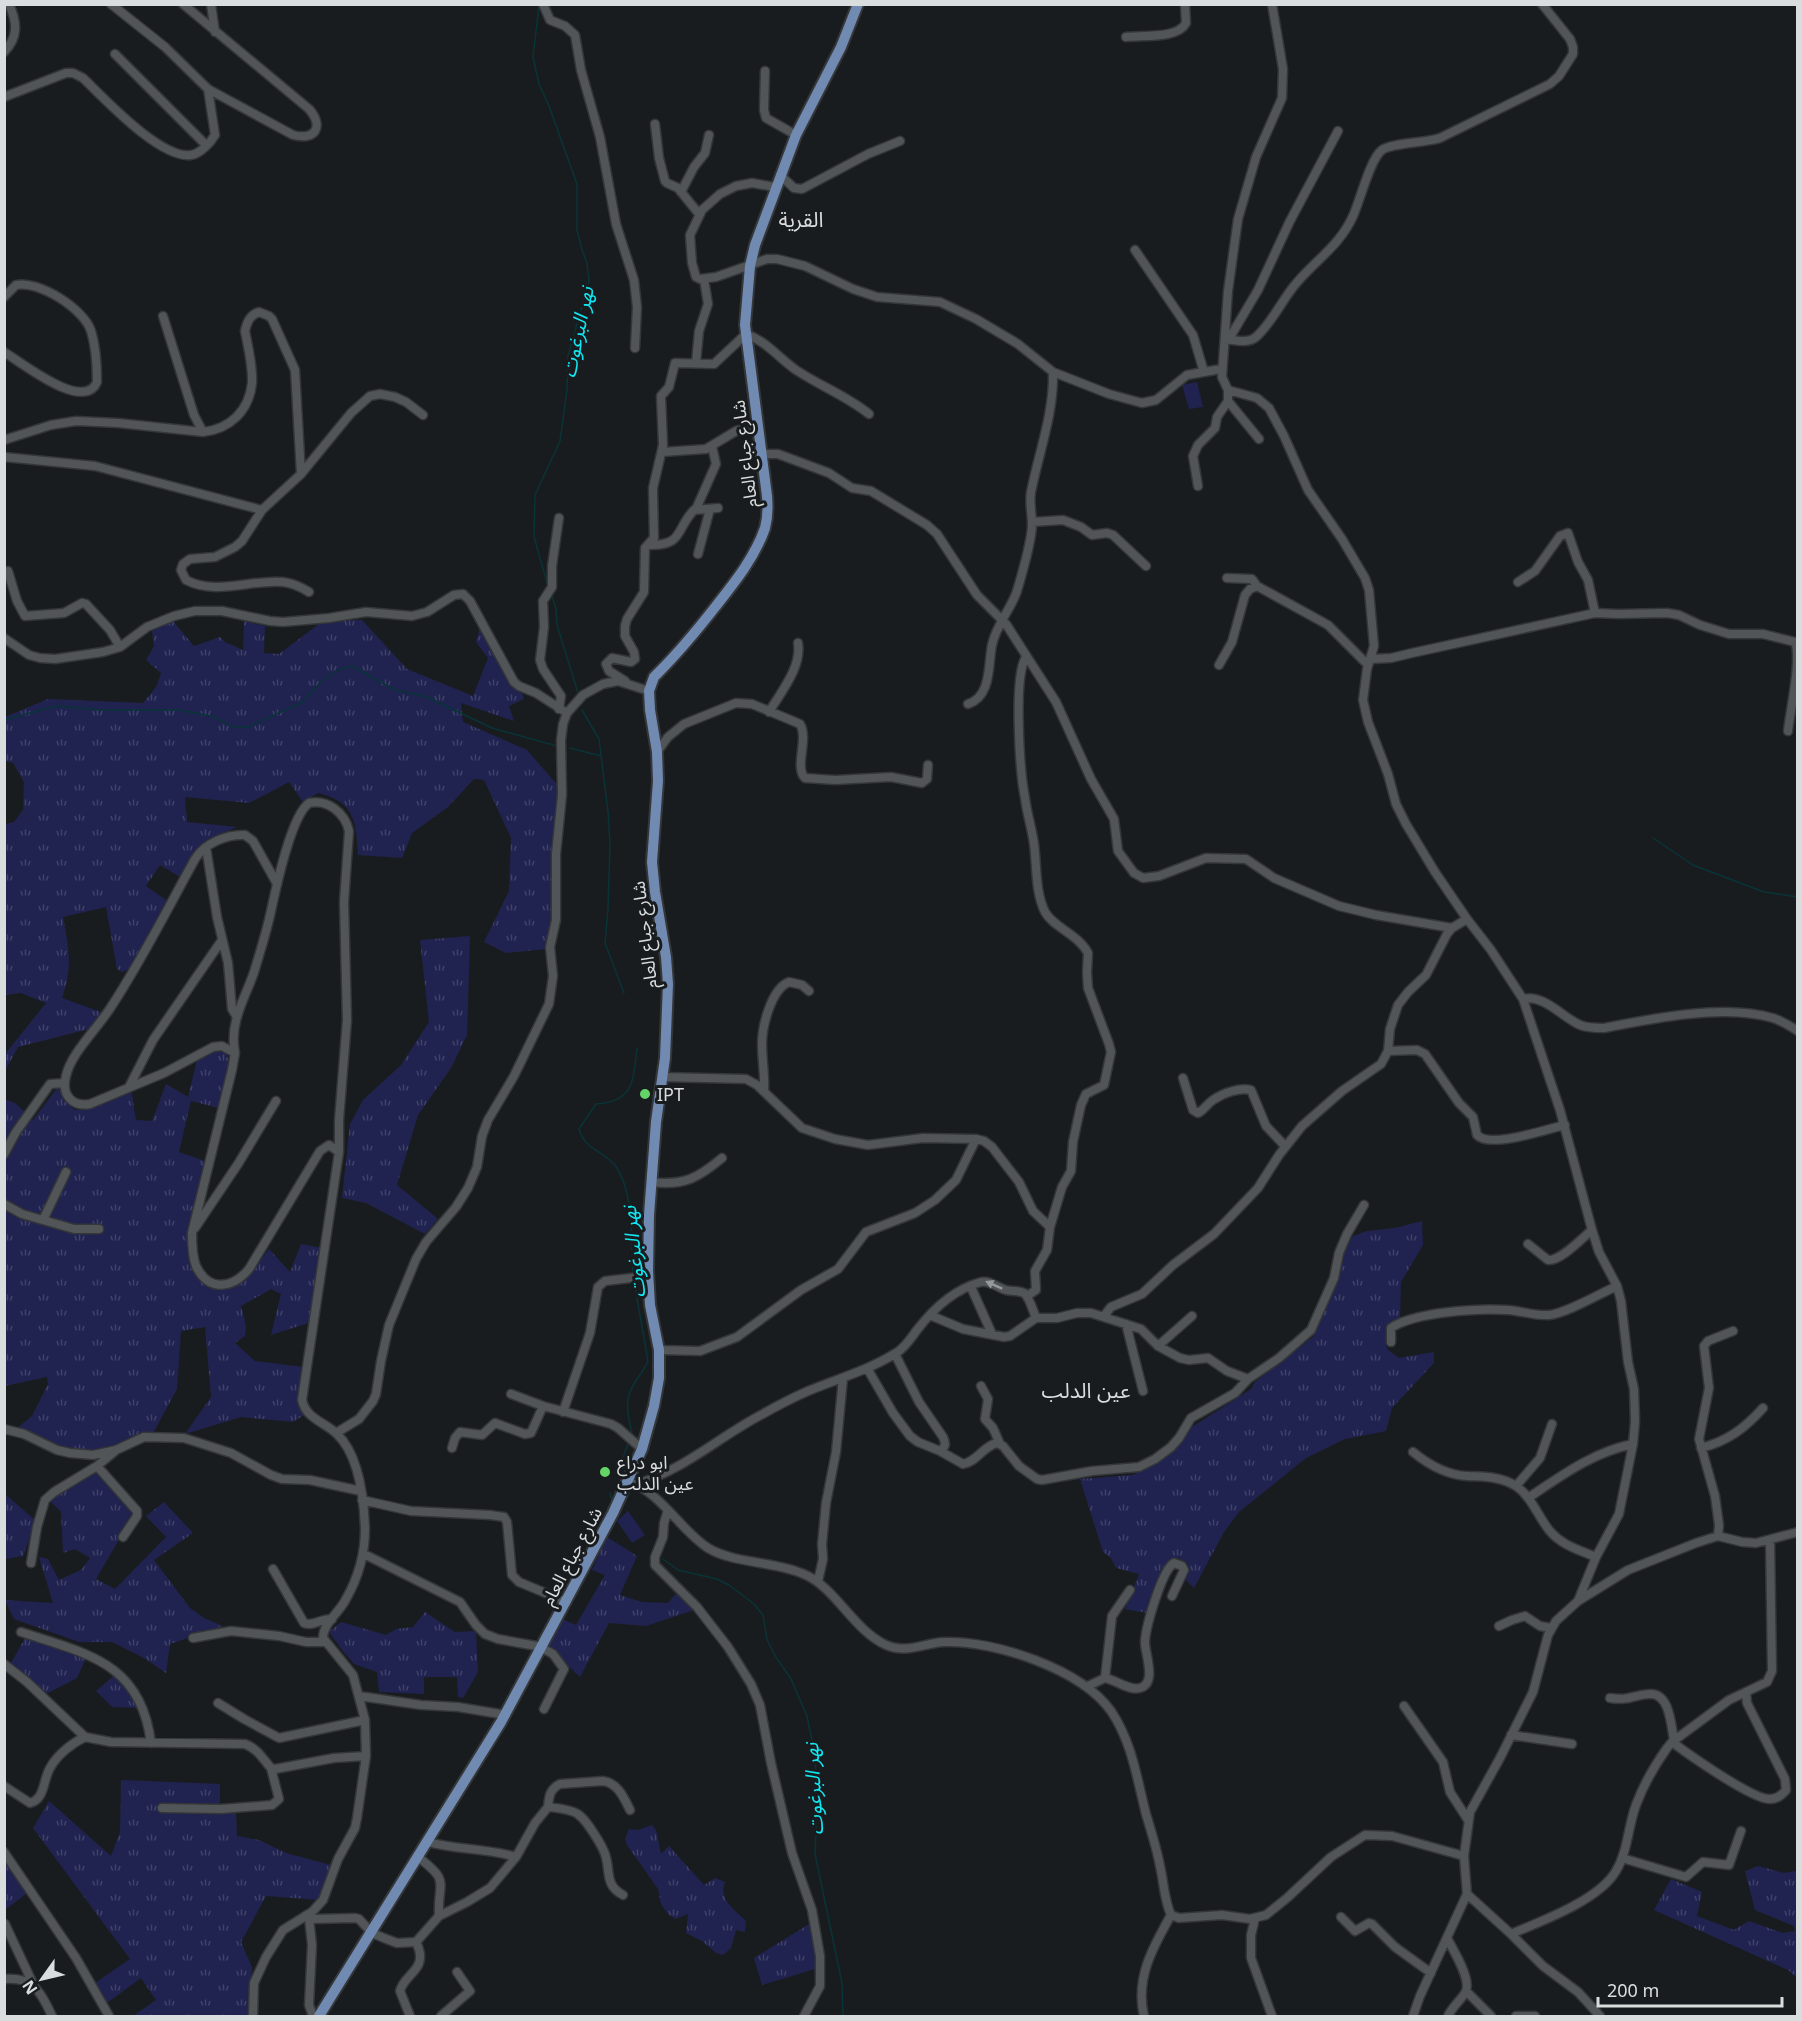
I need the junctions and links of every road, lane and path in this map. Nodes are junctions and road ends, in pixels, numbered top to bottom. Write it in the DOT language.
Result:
graph roads {
  1 [pos="9,4"];
  2 [pos="111,4"];
  3 [pos="183,4"];
  4 [pos="211,4"];
  5 [pos="543,4"];
  6 [pos="858,4"];
  7 [pos="1185,4"];
  8 [pos="1272,4"];
  9 [pos="1542,4"];
  10 [pos="215,32"];
  11 [pos="1126,37"];
  12 [pos="4,52"];
  13 [pos="115,54"];
  14 [pos="765,71"];
  15 [pos="208,89"];
  16 [pos="4,97"];
  17 [pos="655,124"];
  18 [pos="1338,131"];
  19 [pos="709,135"];
  20 [pos="796,135"];
  21 [pos="900,141"];
  22 [pos="206,145"];
  23 [pos="780,175"];
  24 [pos="775,188"];
  25 [pos="681,192"];
  26 [pos="699,214"];
  27 [pos="1136,249"];
  28 [pos="753,252"];
  29 [pos="767,259"];
  30 [pos="750,266"];
  31 [pos="704,279"];
  32 [pos="4,297"];
  33 [pos="163,316"];
  34 [pos="746,334"];
  35 [pos="1227,339"];
  36 [pos="635,348"];
  37 [pos="4,351"];
  38 [pos="696,363"];
  39 [pos="1221,369"];
  40 [pos="1053,372"];
  41 [pos="1204,372"];
  42 [pos="1228,390"];
  43 [pos="1228,401"];
  44 [pos="869,414"];
  45 [pos="194,415"];
  46 [pos="423,416"];
  47 [pos="757,424"];
  48 [pos="182,429"];
  49 [pos="202,432"];
  50 [pos="1259,439"];
  51 [pos="4,440"];
  52 [pos="712,446"];
  53 [pos="662,453"];
  54 [pos="761,454"];
  55 [pos="4,457"];
  56 [pos="301,474"];
  57 [pos="1198,486"];
  58 [pos="696,509"];
  59 [pos="262,510"];
  60 [pos="559,518"];
  61 [pos="1032,522"];
  62 [pos="648,545"];
  63 [pos="698,554"];
  64 [pos="1146,566"];
  65 [pos="8,571"];
  66 [pos="1227,578"];
  67 [pos="1518,582"];
  68 [pos="1257,586"];
  69 [pos="309,592"];
  70 [pos="1595,613"];
  71 [pos="1003,620"];
  72 [pos="4,638"];
  73 [pos="798,643"];
  74 [pos="120,648"];
  75 [pos="1026,657"];
  76 [pos="1369,662"];
  77 [pos="1219,665"];
  78 [pos="628,683"];
  79 [pos="649,691"];
  80 [pos="968,704"];
  81 [pos="563,711"];
  82 [pos="769,712"];
  83 [pos="1788,731"];
  84 [pos="657,752"];
  85 [pos="928,765"];
  86 [pos="206,847"];
  87 [pos="276,882"];
  88 [pos="1467,919"];
  89 [pos="1452,928"];
  90 [pos="222,940"];
  91 [pos="809,991"];
  92 [pos="1523,999"];
  93 [pos="237,1017"];
  94 [pos="1797,1031"];
  95 [pos="1388,1051"];
  96 [pos="235,1053"];
  97 [pos="137,1071"];
  98 [pos="662,1077"];
  99 [pos="1183,1078"];
  100 [pos="141,1082"];
  101 [pos="65,1083"];
  102 [pos="129,1087"];
  103 [pos="764,1091"];
  104 [pos="276,1101"];
  105 [pos="1564,1125"];
  106 [pos="976,1140"];
  107 [pos="1285,1146"];
  108 [pos="339,1152"];
  109 [pos="4,1154"];
  110 [pos="722,1158"];
  111 [pos="66,1172"];
  112 [pos="652,1182"];
  113 [pos="4,1204"];
  114 [pos="1364,1205"];
  115 [pos="43,1220"];
  116 [pos="1050,1227"];
  117 [pos="99,1229"];
  118 [pos="1592,1230"];
  119 [pos="192,1233"];
  120 [pos="1528,1244"];
  121 [pos="643,1277"];
  122 [pos="1617,1286"];
  123 [pos="971,1287"];
  124 [pos="1027,1296"];
  125 [pos="932,1316"];
  126 [pos="1104,1316"];
  127 [pos="1192,1316"];
  128 [pos="1036,1317"];
  129 [pos="1125,1324"];
  130 [pos="1733,1331"];
  131 [pos="992,1334"];
  132 [pos="1390,1342"];
  133 [pos="1158,1346"];
  134 [pos="658,1350"];
  135 [pos="895,1354"];
  136 [pos="867,1368"];
  137 [pos="843,1378"];
  138 [pos="1248,1379"];
  139 [pos="981,1386"];
  140 [pos="1143,1391"];
  141 [pos="511,1394"];
  142 [pos="543,1406"];
  143 [pos="1763,1408"];
  144 [pos="563,1412"];
  145 [pos="1552,1424"];
  146 [pos="4,1429"];
  147 [pos="336,1433"];
  148 [pos="1000,1444"];
  149 [pos="1633,1444"];
  150 [pos="639,1447"];
  151 [pos="452,1448"];
  152 [pos="1701,1448"];
  153 [pos="116,1450"];
  154 [pos="940,1451"];
  155 [pos="1413,1452"];
  156 [pos="97,1466"];
  157 [pos="632,1483"];
  158 [pos="1516,1486"];
  159 [pos="361,1496"];
  160 [pos="1528,1498"];
  161 [pos="668,1510"];
  162 [pos="1797,1532"];
  163 [pos="1718,1536"];
  164 [pos="123,1537"];
  165 [pos="1770,1540"];
  166 [pos="364,1554"];
  167 [pos="1596,1557"];
  168 [pos="31,1563"];
  169 [pos="273,1569"];
  170 [pos="818,1581"];
  171 [pos="1130,1590"];
  172 [pos="1172,1596"];
  173 [pos="1578,1601"];
  174 [pos="567,1602"];
  175 [pos="332,1619"];
  176 [pos="1499,1626"];
  177 [pos="1551,1628"];
  178 [pos="21,1632"];
  179 [pos="194,1638"];
  180 [pos="325,1641"];
  181 [pos="542,1647"];
  182 [pos="4,1664"];
  183 [pos="1105,1678"];
  184 [pos="1088,1686"];
  185 [pos="1741,1694"];
  186 [pos="359,1696"];
  187 [pos="1610,1698"];
  188 [pos="218,1703"];
  189 [pos="1404,1707"];
  190 [pos="544,1709"];
  191 [pos="506,1715"];
  192 [pos="365,1720"];
  193 [pos="1511,1735"];
  194 [pos="85,1737"];
  195 [pos="1673,1741"];
  196 [pos="151,1743"];
  197 [pos="1572,1744"];
  198 [pos="366,1756"];
  199 [pos="271,1768"];
  200 [pos="4,1786"];
  201 [pos="548,1807"];
  202 [pos="162,1808"];
  203 [pos="630,1810"];
  204 [pos="1468,1820"];
  205 [pos="1741,1831"];
  206 [pos="428,1842"];
  207 [pos="4,1852"];
  208 [pos="1464,1856"];
  209 [pos="418,1857"];
  210 [pos="516,1857"];
  211 [pos="1622,1858"];
  212 [pos="1467,1894"];
  213 [pos="622,1895"];
  214 [pos="1171,1915"];
  215 [pos="439,1916"];
  216 [pos="307,1917"];
  217 [pos="1341,1917"];
  218 [pos="1255,1919"];
  219 [pos="5,1924"];
  220 [pos="372,1933"];
  221 [pos="1511,1934"];
  222 [pos="1447,1938"];
  223 [pos="416,1942"];
  224 [pos="457,1972"];
  225 [pos="1431,1973"];
  226 [pos="4,1979"];
  227 [pos="34,1986"];
  228 [pos="1466,1991"];
  229 [pos="52,2016"];
  230 [pos="110,2016"];
  231 [pos="253,2016"];
  232 [pos="313,2016"];
  233 [pos="319,2016"];
  234 [pos="410,2016"];
  235 [pos="441,2016"];
  236 [pos="804,2016"];
  237 [pos="1144,2016"];
  238 [pos="1272,2016"];
  239 [pos="1413,2016"];
  240 [pos="1448,2016"];
  241 [pos="1491,2016"];
  242 [pos="1516,2016"];
  243 [pos="1535,2016"];
  244 [pos="1600,2016"];
  1 -- 12 [label="street"];
  2 -- 15 [label="street"];
  3 -- 10 [label="street"];
  4 -- 10 [label="street"];
  5 -- 36 [label="street"];
  6 -- 20 [label="main road, شارع جباع العام"];
  7 -- 11 [label="street"];
  8 -- 35 [label="street"];
  9 -- 35 [label="street"];
  10 -- 15 [label="street"];
  13 -- 22 [label="street"];
  14 -- 20 [label="street"];
  15 -- 22 [label="street"];
  16 -- 22 [label="street"];
  17 -- 25 [label="street"];
  18 -- 35 [label="street"];
  19 -- 25 [label="street"];
  20 -- 23 [label="main road, شارع جباع العام"];
  21 -- 23 [label="street"];
  23 -- 24 [label="main road, شارع جباع العام"];
  24 -- 26 [label="street"];
  24 -- 28 [label="main road, شارع جباع العام"];
  25 -- 26 [label="street"];
  26 -- 31 [label="street"];
  27 -- 41 [label="street"];
  28 -- 29 [label="street"];
  28 -- 30 [label="main road, شارع جباع العام"];
  29 -- 30 [label="street"];
  29 -- 40 [label="street"];
  30 -- 31 [label="street"];
  30 -- 34 [label="main road, شارع جباع العام"];
  31 -- 38 [label="street"];
  32 -- 37 [label="street"];
  33 -- 45 [label="street"];
  34 -- 38 [label="street"];
  34 -- 44 [label="street"];
  34 -- 47 [label="main road, شارع جباع العام"];
  35 -- 39 [label="street"];
  38 -- 53 [label="street"];
  39 -- 41 [label="street"];
  39 -- 42 [label="street"];
  40 -- 41 [label="street"];
  40 -- 61 [label="street"];
  42 -- 43 [label="street"];
  42 -- 76 [label="street"];
  43 -- 50 [label="street"];
  43 -- 57 [label="street"];
  45 -- 48 [label="street"];
  45 -- 49 [label="street"];
  46 -- 56 [label="street"];
  47 -- 52 [label="street"];
  47 -- 54 [label="main road, شارع جباع العام"];
  48 -- 49 [label="street"];
  48 -- 51 [label="street"];
  49 -- 56 [label="street"];
  52 -- 53 [label="street"];
  52 -- 58 [label="street"];
  53 -- 62 [label="street"];
  54 -- 71 [label="street"];
  54 -- 79 [label="main road, شارع جباع العام"];
  55 -- 59 [label="street"];
  56 -- 59 [label="street"];
  58 -- 62 [label="street"];
  58 -- 63 [label="street"];
  59 -- 69 [label="street"];
  60 -- 81 [label="street"];
  61 -- 64 [label="street"];
  61 -- 71 [label="street"];
  62 -- 78 [label="street"];
  65 -- 74 [label="street"];
  66 -- 68 [label="street"];
  67 -- 70 [label="street"];
  68 -- 76 [label="street"];
  68 -- 77 [label="street"];
  70 -- 76 [label="street"];
  70 -- 83 [label="street"];
  71 -- 75 [label="street"];
  71 -- 80 [label="street"];
  72 -- 74 [label="street"];
  73 -- 82 [label="street"];
  74 -- 81 [label="street"];
  75 -- 89 [label="street"];
  75 -- 116 [label="street"];
  76 -- 88 [label="street"];
  78 -- 79 [label="street"];
  78 -- 81 [label="street"];
  79 -- 84 [label="main road, شارع جباع العام"];
  81 -- 147 [label="street"];
  82 -- 84 [label="street"];
  82 -- 85 [label="street"];
  84 -- 98 [label="main road, شارع جباع العام"];
  86 -- 87 [label="street"];
  86 -- 90 [label="street"];
  86 -- 101 [label="street"];
  87 -- 93 [label="street"];
  87 -- 108 [label="street"];
  88 -- 89 [label="street"];
  88 -- 92 [label="street"];
  89 -- 95 [label="street"];
  90 -- 93 [label="street"];
  90 -- 97 [label="street"];
  91 -- 103 [label="street"];
  92 -- 94 [label="street"];
  92 -- 105 [label="street"];
  93 -- 96 [label="street"];
  95 -- 105 [label="street"];
  95 -- 107 [label="street"];
  96 -- 100 [label="street"];
  96 -- 119 [label="street"];
  97 -- 100 [label="street"];
  97 -- 102 [label="street"];
  98 -- 103 [label="street"];
  98 -- 112 [label="main road, شارع جباع العام"];
  99 -- 107 [label="street"];
  100 -- 102 [label="street"];
  101 -- 102 [label="street"];
  101 -- 109 [label="street"];
  103 -- 106 [label="street"];
  104 -- 119 [label="street"];
  105 -- 118 [label="street"];
  106 -- 116 [label="street"];
  106 -- 134 [label="street"];
  107 -- 126 [label="street"];
  108 -- 119 [label="street"];
  108 -- 147 [label="street"];
  110 -- 112 [label="street"];
  111 -- 115 [label="street"];
  112 -- 121 [label="main road, شارع جباع العام"];
  113 -- 115 [label="street"];
  114 -- 138 [label="street"];
  115 -- 117 [label="street"];
  116 -- 124 [label="street"];
  118 -- 120 [label="street"];
  118 -- 122 [label="street"];
  121 -- 134 [label="main road, شارع جباع العام"];
  121 -- 144 [label="street"];
  122 -- 132 [label="street"];
  122 -- 149 [label="street"];
  124 -- 123 [label="street, one-way"];
  123 -- 125 [label="street"];
  123 -- 131 [label="street"];
  124 -- 128 [label="street"];
  125 -- 131 [label="street"];
  125 -- 135 [label="street"];
  126 -- 128 [label="street"];
  126 -- 129 [label="street"];
  127 -- 133 [label="street"];
  128 -- 131 [label="street"];
  129 -- 133 [label="street"];
  129 -- 140 [label="street"];
  130 -- 152 [label="street"];
  133 -- 138 [label="street"];
  134 -- 150 [label="main road, شارع جباع العام"];
  135 -- 136 [label="street"];
  135 -- 154 [label="street"];
  136 -- 137 [label="street"];
  136 -- 154 [label="street"];
  137 -- 157 [label="street"];
  137 -- 170 [label="street"];
  138 -- 148 [label="street"];
  139 -- 148 [label="street"];
  141 -- 142 [label="street"];
  142 -- 144 [label="street"];
  142 -- 151 [label="street"];
  143 -- 152 [label="street"];
  144 -- 150 [label="street"];
  145 -- 158 [label="street"];
  146 -- 153 [label="street"];
  147 -- 159 [label="street"];
  148 -- 154 [label="street"];
  149 -- 160 [label="street"];
  149 -- 167 [label="street"];
  150 -- 157 [label="main road, شارع جباع العام"];
  152 -- 163 [label="street"];
  153 -- 156 [label="street"];
  153 -- 159 [label="street"];
  155 -- 158 [label="street"];
  156 -- 164 [label="street"];
  156 -- 168 [label="street"];
  157 -- 161 [label="street"];
  157 -- 174 [label="main road, شارع جباع العام"];
  158 -- 160 [label="street"];
  159 -- 166 [label="street"];
  159 -- 174 [label="street"];
  160 -- 167 [label="street"];
  161 -- 170 [label="street"];
  161 -- 236 [label="street"];
  162 -- 165 [label="street"];
  163 -- 165 [label="street"];
  163 -- 173 [label="street"];
  165 -- 185 [label="street"];
  166 -- 175 [label="street"];
  166 -- 181 [label="street"];
  167 -- 173 [label="street"];
  169 -- 175 [label="street"];
  170 -- 184 [label="street"];
  171 -- 183 [label="street"];
  172 -- 183 [label="street"];
  173 -- 177 [label="street"];
  174 -- 181 [label="main road, شارع جباع العام"];
  175 -- 180 [label="street"];
  176 -- 177 [label="street"];
  177 -- 193 [label="street"];
  178 -- 196 [label="street"];
  179 -- 180 [label="street"];
  180 -- 186 [label="street"];
  181 -- 190 [label="street"];
  181 -- 191 [label="main road, شارع جباع العام"];
  182 -- 194 [label="street"];
  183 -- 184 [label="street"];
  184 -- 214 [label="street"];
  185 -- 195 [label="street"];
  185 -- 195 [label="street"];
  186 -- 191 [label="street"];
  186 -- 192 [label="street"];
  187 -- 195 [label="street"];
  188 -- 192 [label="street"];
  189 -- 204 [label="street"];
  191 -- 206 [label="main road, شارع جباع العام"];
  192 -- 198 [label="street"];
  193 -- 197 [label="street"];
  193 -- 204 [label="street"];
  194 -- 196 [label="street"];
  194 -- 200 [label="street"];
  195 -- 211 [label="street"];
  196 -- 199 [label="street"];
  198 -- 199 [label="street"];
  198 -- 216 [label="street"];
  199 -- 202 [label="street"];
  201 -- 203 [label="street"];
  201 -- 210 [label="street"];
  201 -- 213 [label="street"];
  204 -- 208 [label="street"];
  205 -- 211 [label="street"];
  206 -- 209 [label="main road, شارع جباع العام"];
  206 -- 210 [label="street"];
  207 -- 230 [label="street"];
  208 -- 212 [label="street"];
  208 -- 218 [label="street"];
  209 -- 215 [label="street"];
  209 -- 220 [label="main road, شارع جباع العام"];
  210 -- 215 [label="street"];
  211 -- 221 [label="street"];
  212 -- 221 [label="street"];
  212 -- 222 [label="street"];
  214 -- 218 [label="street"];
  214 -- 237 [label="street"];
  215 -- 223 [label="street"];
  216 -- 220 [label="street"];
  216 -- 231 [label="street"];
  216 -- 232 [label="street"];
  217 -- 225 [label="street"];
  218 -- 238 [label="street"];
  219 -- 227 [label="street"];
  220 -- 223 [label="street"];
  220 -- 233 [label="main road, شارع جباع العام"];
  221 -- 244 [label="street"];
  222 -- 225 [label="street"];
  222 -- 228 [label="street"];
  223 -- 234 [label="street"];
  224 -- 235 [label="street"];
  225 -- 239 [label="street"];
  226 -- 227 [label="street"];
  227 -- 229 [label="street"];
  228 -- 240 [label="street"];
  228 -- 241 [label="street"];
  242 -- 243 [label="street"];
}
